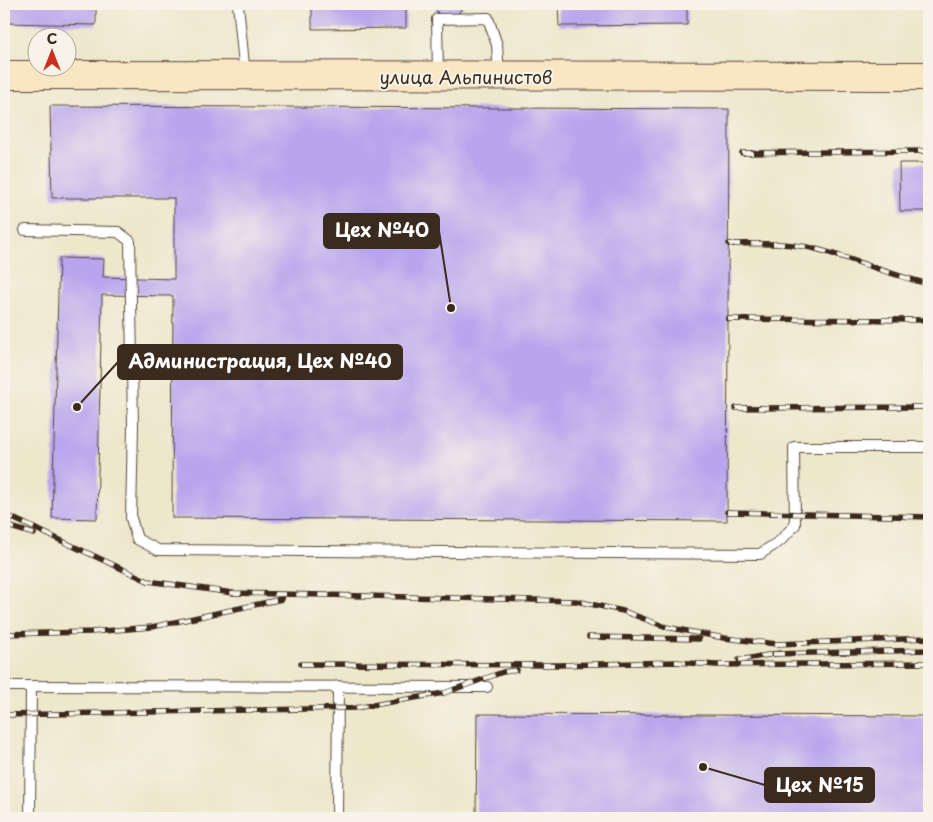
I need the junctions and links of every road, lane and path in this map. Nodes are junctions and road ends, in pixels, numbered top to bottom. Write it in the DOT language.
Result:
graph roads {
  1 [pos="238,4"];
  2 [pos="4,75"];
  3 [pos="245,76"];
  4 [pos="438,76"];
  5 [pos="500,76"];
  6 [pos="929,76"];
  7 [pos="25,230"];
  8 [pos="929,447"];
  9 [pos="4,686"];
  10 [pos="30,686"];
  11 [pos="338,686"];
  12 [pos="487,687"];
  13 [pos="30,818"];
  14 [pos="337,818"];
  1 -- 3 [label="lane"];
  2 -- 3 [label="main road, улица Альпинистов"];
  3 -- 4 [label="main road, улица Альпинистов"];
  4 -- 5 [label="main road, улица Альпинистов"];
  4 -- 5 [label="lane"];
  5 -- 6 [label="main road, улица Альпинистов"];
  7 -- 8 [label="lane"];
  9 -- 10 [label="lane"];
  10 -- 11 [label="lane"];
  10 -- 13 [label="lane"];
  11 -- 12 [label="lane"];
  11 -- 14 [label="lane"];
}
